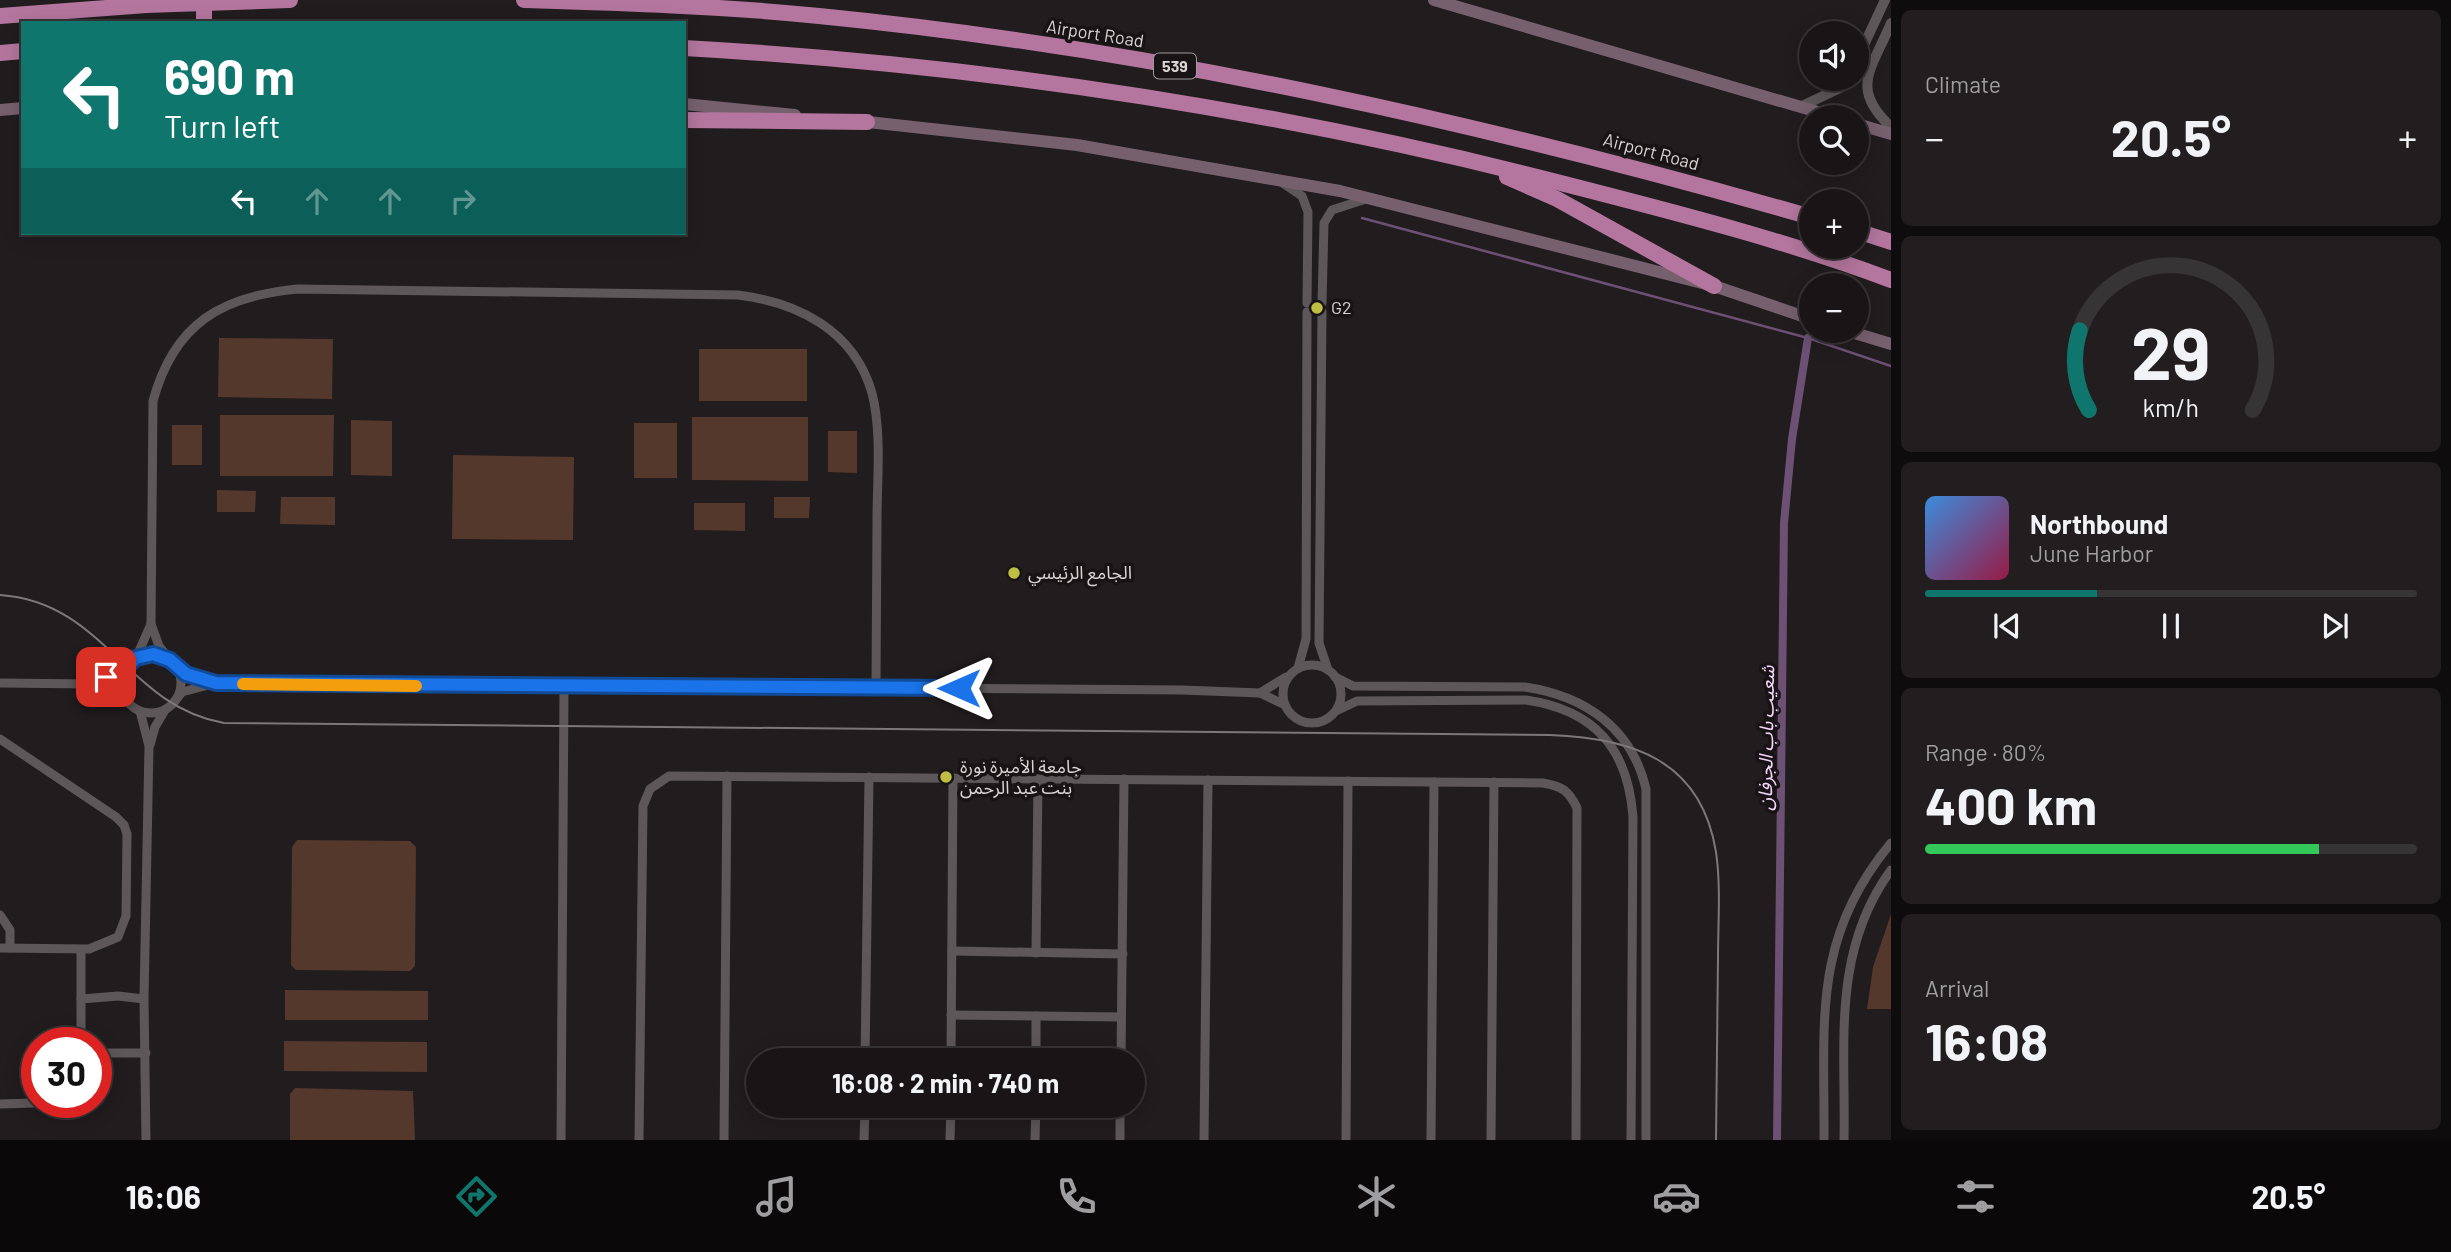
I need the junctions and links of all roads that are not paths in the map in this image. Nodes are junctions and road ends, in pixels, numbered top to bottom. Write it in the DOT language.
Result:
graph roads {
  1 [pos="204,0"];
  2 [pos="289,0"];
  3 [pos="524,0"];
  4 [pos="1434,0"];
  5 [pos="1885,0"];
  6 [pos="0,16"];
  7 [pos="204,21"];
  8 [pos="1891,23"];
  9 [pos="1869,34"];
  10 [pos="686,48"];
  11 [pos="21,51"];
  12 [pos="0,54"];
  13 [pos="1834,91"];
  14 [pos="686,104"];
  15 [pos="1804,105"];
  16 [pos="1799,107"];
  17 [pos="21,108"];
  18 [pos="0,110"];
  19 [pos="686,120"];
  20 [pos="867,122"];
  21 [pos="1891,127"];
  22 [pos="1869,128"];
  23 [pos="1891,134"];
  24 [pos="1438,153"];
  25 [pos="1269,178"];
  26 [pos="1368,198"];
  27 [pos="1799,214"];
  28 [pos="1869,235"];
  29 [pos="1891,242"];
  30 [pos="1891,280"];
  31 [pos="1714,286"];
  32 [pos="1307,288"];
  33 [pos="1322,289"];
  34 [pos="1799,315"];
  35 [pos="1869,337"];
  36 [pos="1891,344"];
  37 [pos="151,624"];
  38 [pos="136,658"];
  39 [pos="172,663"];
  40 [pos="126,668"];
  41 [pos="1294,671"];
  42 [pos="1331,673"];
  43 [pos="0,683"];
  44 [pos="216,683"];
  45 [pos="91,684"];
  46 [pos="564,687"];
  47 [pos="876,687"];
  48 [pos="1261,693"];
  49 [pos="126,699"];
  50 [pos="176,701"];
  51 [pos="1285,705"];
  52 [pos="165,710"];
  53 [pos="140,711"];
  54 [pos="1336,711"];
  55 [pos="0,739"];
  56 [pos="149,746"];
  57 [pos="727,776"];
  58 [pos="869,777"];
  59 [pos="953,778"];
  60 [pos="1038,779"];
  61 [pos="1124,779"];
  62 [pos="1208,780"];
  63 [pos="1348,781"];
  64 [pos="1434,782"];
  65 [pos="1494,782"];
  66 [pos="1891,843"];
  67 [pos="1891,870"];
  68 [pos="0,915"];
  69 [pos="5,948"];
  70 [pos="81,950"];
  71 [pos="952,951"];
  72 [pos="1036,953"];
  73 [pos="1123,954"];
  74 [pos="80,999"];
  75 [pos="144,999"];
  76 [pos="951,1015"];
  77 [pos="1036,1016"];
  78 [pos="1121,1017"];
  79 [pos="80,1027"];
  80 [pos="865,1048"];
  81 [pos="951,1048"];
  82 [pos="1036,1048"];
  83 [pos="1121,1048"];
  84 [pos="112,1053"];
  85 [pos="146,1053"];
  86 [pos="21,1103"];
  87 [pos="0,1104"];
  88 [pos="865,1118"];
  89 [pos="951,1118"];
  90 [pos="1036,1118"];
  91 [pos="1120,1118"];
  92 [pos="146,1140"];
  93 [pos="561,1140"];
  94 [pos="639,1140"];
  95 [pos="724,1140"];
  96 [pos="864,1140"];
  97 [pos="950,1140"];
  98 [pos="1035,1140"];
  99 [pos="1120,1140"];
  100 [pos="1204,1140"];
  101 [pos="1346,1140"];
  102 [pos="1431,1140"];
  103 [pos="1491,1140"];
  104 [pos="1576,1140"];
  105 [pos="1631,1140"];
  106 [pos="1646,1140"];
  107 [pos="1824,1140"];
  108 [pos="1844,1140"];
  1 -- 7 [label="highway"];
  2 -- 6 [label="highway"];
  3 -- 27 [label="highway, Airport Road / 539"];
  4 -- 16 [label="main road"];
  5 -- 9 [label="street"];
  8 -- 21 [label="street"];
  10 -- 24 [label="highway, 539"];
  11 -- 12 [label="highway"];
  13 -- 15 [label="street"];
  14 -- 20 [label="main road"];
  17 -- 18 [label="main road"];
  19 -- 20 [label="highway"];
  20 -- 25 [label="main road"];
  22 -- 23 [label="main road"];
  24 -- 30 [label="highway, 539"];
  24 -- 31 [label="highway"];
  25 -- 26 [label="main road"];
  25 -- 32 [label="street"];
  26 -- 31 [label="main road"];
  26 -- 33 [label="street"];
  28 -- 29 [label="highway"];
  31 -- 34 [label="main road"];
  32 -- 33 [label="street"];
  32 -- 41 [label="street"];
  33 -- 42 [label="street"];
  35 -- 36 [label="main road"];
  37 -- 38 [label="street"];
  37 -- 39 [label="street"];
  37 -- 47 [label="street"];
  38 -- 39 [label="street"];
  38 -- 40 [label="street"];
  39 -- 44 [label="street"];
  39 -- 50 [label="street"];
  40 -- 45 [label="street"];
  40 -- 49 [label="street"];
  41 -- 42 [label="street"];
  41 -- 48 [label="street"];
  41 -- 51 [label="street"];
  42 -- 54 [label="street"];
  42 -- 106 [label="street"];
  43 -- 45 [label="street"];
  44 -- 46 [label="street"];
  44 -- 50 [label="street"];
  45 -- 49 [label="street"];
  46 -- 47 [label="street"];
  46 -- 93 [label="street"];
  47 -- 48 [label="street"];
  48 -- 51 [label="street"];
  49 -- 53 [label="street"];
  50 -- 52 [label="street"];
  51 -- 54 [label="street"];
  52 -- 53 [label="street"];
  52 -- 56 [label="street"];
  53 -- 56 [label="street"];
  54 -- 105 [label="street"];
  55 -- 70 [label="street"];
  56 -- 75 [label="street"];
  57 -- 58 [label="street"];
  57 -- 94 [label="street"];
  57 -- 95 [label="street"];
  58 -- 59 [label="street"];
  58 -- 80 [label="street"];
  59 -- 60 [label="street"];
  59 -- 71 [label="street"];
  60 -- 61 [label="street"];
  60 -- 72 [label="street"];
  61 -- 62 [label="street"];
  61 -- 73 [label="street"];
  62 -- 63 [label="street"];
  62 -- 100 [label="street"];
  63 -- 64 [label="street"];
  63 -- 101 [label="street"];
  64 -- 65 [label="street"];
  64 -- 102 [label="street"];
  65 -- 103 [label="street"];
  65 -- 104 [label="street"];
  66 -- 107 [label="street"];
  67 -- 108 [label="street"];
  68 -- 69 [label="street"];
  69 -- 70 [label="street"];
  70 -- 74 [label="street"];
  71 -- 72 [label="street"];
  71 -- 76 [label="street"];
  72 -- 73 [label="street"];
  73 -- 78 [label="street"];
  74 -- 75 [label="street"];
  74 -- 79 [label="street"];
  75 -- 85 [label="street"];
  76 -- 77 [label="street"];
  76 -- 81 [label="street"];
  77 -- 78 [label="street"];
  77 -- 82 [label="street"];
  78 -- 83 [label="street"];
  84 -- 85 [label="street"];
  85 -- 92 [label="street"];
  86 -- 87 [label="street"];
  88 -- 96 [label="street"];
  89 -- 97 [label="street"];
  90 -- 98 [label="street"];
  91 -- 99 [label="street"];
}
